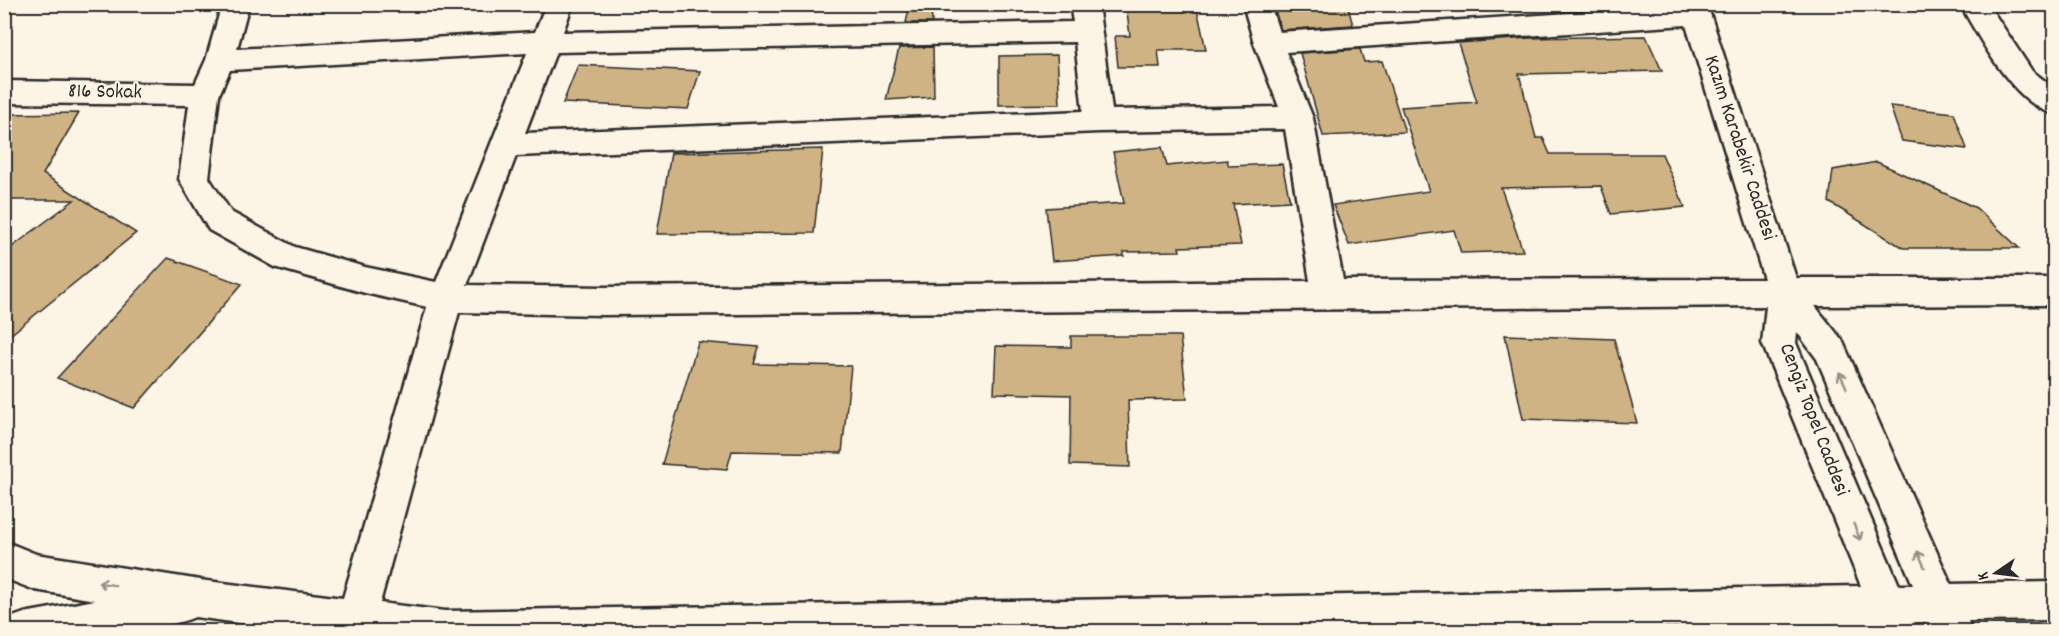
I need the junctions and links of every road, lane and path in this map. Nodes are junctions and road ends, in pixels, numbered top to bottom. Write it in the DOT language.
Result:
graph roads {
  1 [pos="236,4"];
  2 [pos="560,4"];
  3 [pos="1256,4"];
  4 [pos="1974,4"];
  5 [pos="1695,10"];
  6 [pos="1483,16"];
  7 [pos="1086,18"];
  8 [pos="544,42"];
  9 [pos="1268,43"];
  10 [pos="220,60"];
  11 [pos="4,92"];
  12 [pos="205,95"];
  13 [pos="2055,103"];
  14 [pos="1298,118"];
  15 [pos="1099,121"];
  16 [pos="504,145"];
  17 [pos="1784,291"];
  18 [pos="2055,291"];
  19 [pos="1329,294"];
  20 [pos="446,298"];
  21 [pos="4,559"];
  22 [pos="207,600"];
  23 [pos="2055,601"];
  24 [pos="1947,617"];
  25 [pos="357,618"];
  26 [pos="1893,618"];
  27 [pos="446,631"];
  28 [pos="24,632"];
  1 -- 10 [label="street"];
  2 -- 8 [label="street"];
  3 -- 9 [label="street"];
  4 -- 13 [label="street"];
  5 -- 6 [label="street"];
  5 -- 17 [label="street, Kazım Karabekir Caddesi"];
  6 -- 9 [label="street"];
  7 -- 8 [label="street"];
  7 -- 15 [label="street"];
  8 -- 10 [label="street"];
  8 -- 16 [label="street"];
  9 -- 14 [label="street"];
  10 -- 12 [label="street"];
  11 -- 12 [label="street, 816 Sokak"];
  12 -- 20 [label="street"];
  14 -- 15 [label="street"];
  14 -- 19 [label="street"];
  15 -- 16 [label="street"];
  16 -- 20 [label="street"];
  17 -- 18 [label="street"];
  17 -- 19 [label="street"];
  24 -- 17 [label="street, Cengiz Topel Caddesi, one-way"];
  17 -- 26 [label="street, Cengiz Topel Caddesi, one-way"];
  19 -- 20 [label="street"];
  20 -- 25 [label="street"];
  22 -- 21 [label="street, one-way"];
  22 -- 25 [label="street"];
  22 -- 28 [label="street"];
  23 -- 24 [label="street"];
  24 -- 26 [label="street"];
  25 -- 27 [label="street"];
  26 -- 27 [label="street"];
}
